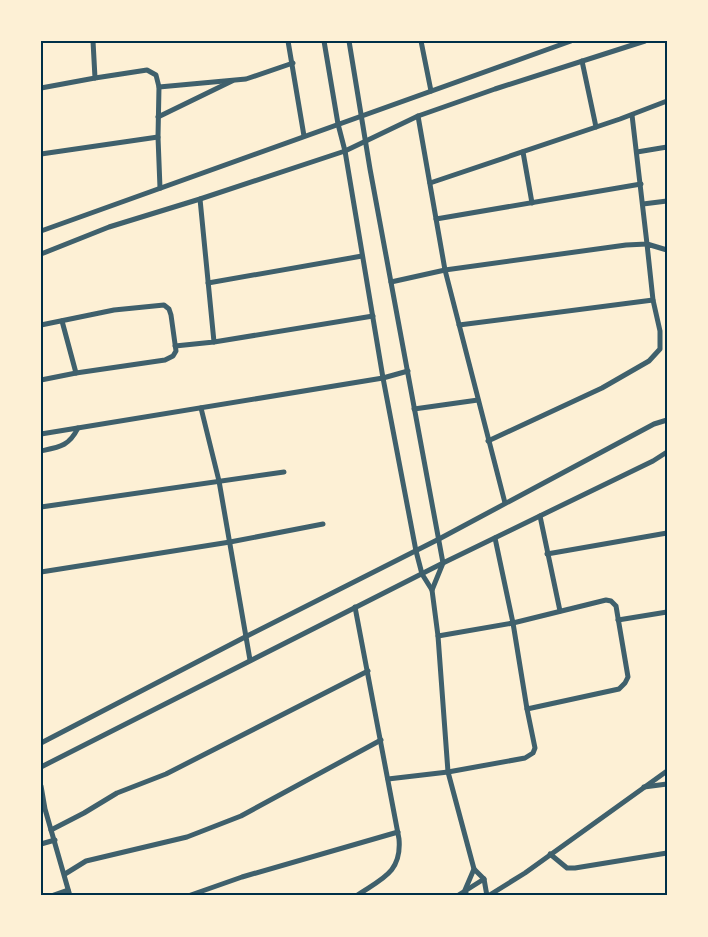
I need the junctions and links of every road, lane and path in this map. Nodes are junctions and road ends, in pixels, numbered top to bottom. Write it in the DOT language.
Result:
graph roads {
  1 [pos="93,41"];
  2 [pos="288,41"];
  3 [pos="324,41"];
  4 [pos="349,41"];
  5 [pos="421,41"];
  6 [pos="570,41"];
  7 [pos="645,41"];
  8 [pos="582,61"];
  9 [pos="293,64"];
  10 [pos="95,78"];
  11 [pos="234,80"];
  12 [pos="159,87"];
  13 [pos="41,88"];
  14 [pos="431,91"];
  15 [pos="667,101"];
  16 [pos="632,115"];
  17 [pos="362,116"];
  18 [pos="418,116"];
  19 [pos="158,117"];
  20 [pos="338,124"];
  21 [pos="596,128"];
  22 [pos="158,136"];
  23 [pos="304,136"];
  24 [pos="366,142"];
  25 [pos="667,146"];
  26 [pos="344,151"];
  27 [pos="523,152"];
  28 [pos="637,152"];
  29 [pos="41,154"];
  30 [pos="430,183"];
  31 [pos="641,184"];
  32 [pos="160,188"];
  33 [pos="200,199"];
  34 [pos="667,201"];
  35 [pos="532,203"];
  36 [pos="644,204"];
  37 [pos="436,219"];
  38 [pos="41,232"];
  39 [pos="647,244"];
  40 [pos="667,250"];
  41 [pos="41,254"];
  42 [pos="362,256"];
  43 [pos="445,270"];
  44 [pos="391,282"];
  45 [pos="208,283"];
  46 [pos="653,300"];
  47 [pos="373,316"];
  48 [pos="62,321"];
  49 [pos="459,324"];
  50 [pos="41,325"];
  51 [pos="214,342"];
  52 [pos="175,346"];
  53 [pos="408,371"];
  54 [pos="76,373"];
  55 [pos="383,378"];
  56 [pos="41,380"];
  57 [pos="478,400"];
  58 [pos="201,408"];
  59 [pos="414,408"];
  60 [pos="667,420"];
  61 [pos="78,428"];
  62 [pos="41,434"];
  63 [pos="488,441"];
  64 [pos="41,450"];
  65 [pos="667,452"];
  66 [pos="284,472"];
  67 [pos="218,481"];
  68 [pos="505,503"];
  69 [pos="41,507"];
  70 [pos="540,516"];
  71 [pos="323,524"];
  72 [pos="667,533"];
  73 [pos="495,538"];
  74 [pos="439,539"];
  75 [pos="230,542"];
  76 [pos="416,551"];
  77 [pos="547,554"];
  78 [pos="443,563"];
  79 [pos="41,572"];
  80 [pos="422,574"];
  81 [pos="432,590"];
  82 [pos="355,607"];
  83 [pos="560,611"];
  84 [pos="667,612"];
  85 [pos="618,620"];
  86 [pos="513,623"];
  87 [pos="247,636"];
  88 [pos="438,636"];
  89 [pos="250,660"];
  90 [pos="368,672"];
  91 [pos="527,709"];
  92 [pos="381,740"];
  93 [pos="41,743"];
  94 [pos="41,767"];
  95 [pos="667,771"];
  96 [pos="448,772"];
  97 [pos="388,779"];
  98 [pos="667,784"];
  99 [pos="41,786"];
  100 [pos="644,787"];
  101 [pos="52,830"];
  102 [pos="398,832"];
  103 [pos="55,840"];
  104 [pos="41,844"];
  105 [pos="667,853"];
  106 [pos="550,854"];
  107 [pos="474,869"];
  108 [pos="65,874"];
  109 [pos="484,879"];
  110 [pos="69,893"];
  111 [pos="466,893"];
  112 [pos="51,896"];
  113 [pos="188,896"];
  114 [pos="356,896"];
  115 [pos="457,896"];
  116 [pos="487,896"];
  1 -- 10 [label="street"];
  2 -- 9 [label="street"];
  3 -- 20 [label="street"];
  4 -- 17 [label="street"];
  5 -- 14 [label="street"];
  6 -- 14 [label="street"];
  7 -- 8 [label="street"];
  8 -- 18 [label="street"];
  8 -- 21 [label="street"];
  9 -- 11 [label="street"];
  9 -- 23 [label="street"];
  10 -- 12 [label="street"];
  10 -- 13 [label="street"];
  11 -- 12 [label="street"];
  11 -- 19 [label="street"];
  12 -- 19 [label="street"];
  14 -- 17 [label="street"];
  15 -- 16 [label="street"];
  16 -- 21 [label="street"];
  16 -- 28 [label="street"];
  17 -- 20 [label="street"];
  17 -- 24 [label="street"];
  18 -- 24 [label="street"];
  18 -- 30 [label="street"];
  19 -- 22 [label="street"];
  20 -- 23 [label="street"];
  20 -- 26 [label="street"];
  21 -- 27 [label="street"];
  22 -- 29 [label="street"];
  22 -- 32 [label="street"];
  23 -- 32 [label="street"];
  24 -- 26 [label="street"];
  24 -- 44 [label="street"];
  25 -- 28 [label="street"];
  26 -- 33 [label="street"];
  26 -- 42 [label="street"];
  27 -- 30 [label="street"];
  27 -- 35 [label="street"];
  28 -- 31 [label="street"];
  30 -- 37 [label="street"];
  31 -- 35 [label="street"];
  31 -- 36 [label="street"];
  32 -- 38 [label="street"];
  33 -- 41 [label="street"];
  33 -- 45 [label="street"];
  34 -- 36 [label="street"];
  35 -- 37 [label="street"];
  36 -- 39 [label="street"];
  37 -- 43 [label="street"];
  39 -- 40 [label="street"];
  39 -- 43 [label="street"];
  39 -- 46 [label="street"];
  42 -- 45 [label="street"];
  42 -- 47 [label="street"];
  43 -- 44 [label="street"];
  43 -- 49 [label="street"];
  44 -- 53 [label="street"];
  45 -- 51 [label="street"];
  46 -- 49 [label="street"];
  46 -- 63 [label="street"];
  47 -- 51 [label="street"];
  47 -- 55 [label="street"];
  48 -- 50 [label="street"];
  48 -- 52 [label="street"];
  48 -- 54 [label="street"];
  49 -- 57 [label="street"];
  51 -- 52 [label="street"];
  52 -- 54 [label="street"];
  53 -- 55 [label="street"];
  53 -- 59 [label="street"];
  54 -- 56 [label="street"];
  55 -- 58 [label="street"];
  55 -- 76 [label="street"];
  57 -- 59 [label="street"];
  57 -- 63 [label="street"];
  58 -- 61 [label="street"];
  58 -- 67 [label="street"];
  59 -- 74 [label="street"];
  60 -- 68 [label="street"];
  61 -- 62 [label="street"];
  61 -- 64 [label="street"];
  63 -- 68 [label="street"];
  65 -- 70 [label="street"];
  66 -- 67 [label="street"];
  67 -- 69 [label="street"];
  67 -- 75 [label="street"];
  68 -- 74 [label="street"];
  70 -- 73 [label="street"];
  70 -- 77 [label="street"];
  71 -- 75 [label="street"];
  72 -- 77 [label="street"];
  73 -- 78 [label="street"];
  73 -- 86 [label="street"];
  74 -- 76 [label="street"];
  74 -- 78 [label="street"];
  75 -- 79 [label="street"];
  75 -- 87 [label="street"];
  76 -- 80 [label="street"];
  76 -- 87 [label="street"];
  77 -- 83 [label="street"];
  78 -- 80 [label="street"];
  78 -- 81 [label="street"];
  80 -- 81 [label="street"];
  80 -- 82 [label="street"];
  81 -- 88 [label="street"];
  82 -- 89 [label="street"];
  82 -- 90 [label="street"];
  83 -- 85 [label="street"];
  83 -- 86 [label="street"];
  84 -- 85 [label="street"];
  85 -- 91 [label="street"];
  86 -- 88 [label="street"];
  86 -- 91 [label="street"];
  87 -- 89 [label="street"];
  87 -- 93 [label="street"];
  88 -- 96 [label="street"];
  89 -- 94 [label="street"];
  90 -- 92 [label="street"];
  90 -- 101 [label="street"];
  91 -- 96 [label="street"];
  92 -- 97 [label="street"];
  92 -- 108 [label="street"];
  95 -- 100 [label="street"];
  96 -- 97 [label="street"];
  96 -- 107 [label="street"];
  97 -- 102 [label="street"];
  98 -- 100 [label="street"];
  99 -- 101 [label="street"];
  100 -- 106 [label="street"];
  101 -- 103 [label="street"];
  102 -- 113 [label="street"];
  102 -- 114 [label="street"];
  103 -- 104 [label="street"];
  103 -- 108 [label="street"];
  105 -- 106 [label="street"];
  106 -- 116 [label="street"];
  107 -- 109 [label="street"];
  107 -- 111 [label="street"];
  108 -- 110 [label="street"];
  109 -- 111 [label="street"];
  109 -- 116 [label="street"];
  110 -- 112 [label="street"];
  111 -- 115 [label="street"];
}
